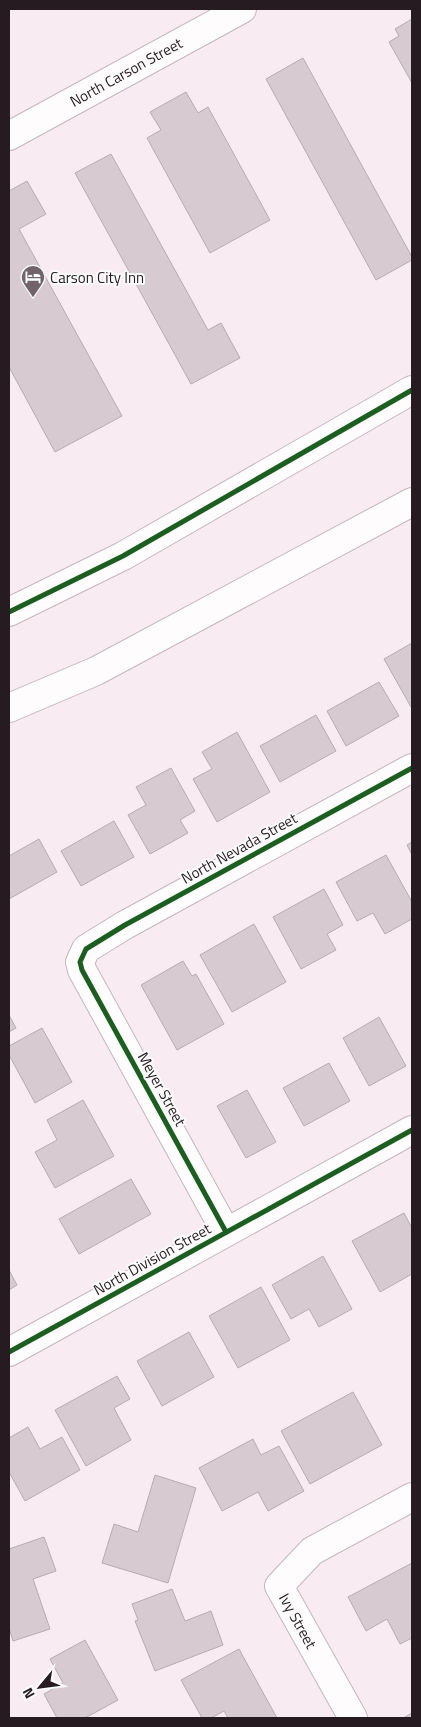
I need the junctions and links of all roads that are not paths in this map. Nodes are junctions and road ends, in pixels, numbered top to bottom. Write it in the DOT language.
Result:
graph roads {
  1 [pos="242,9"];
  2 [pos="9,136"];
  3 [pos="412,390"];
  4 [pos="412,502"];
  5 [pos="9,612"];
  6 [pos="9,708"];
  7 [pos="412,768"];
  8 [pos="84,957"];
  9 [pos="412,1130"];
  10 [pos="226,1232"];
  11 [pos="9,1352"];
  12 [pos="412,1497"];
  13 [pos="353,1718"];
  1 -- 2 [label="street, North Carson Street"];
  3 -- 5 [label="street"];
  4 -- 6 [label="street"];
  7 -- 8 [label="street, North Nevada Street"];
  8 -- 10 [label="street, Meyer Street"];
  9 -- 10 [label="street, North Division Street"];
  10 -- 11 [label="street, North Division Street"];
  12 -- 13 [label="street, Ivy Street"];
}
